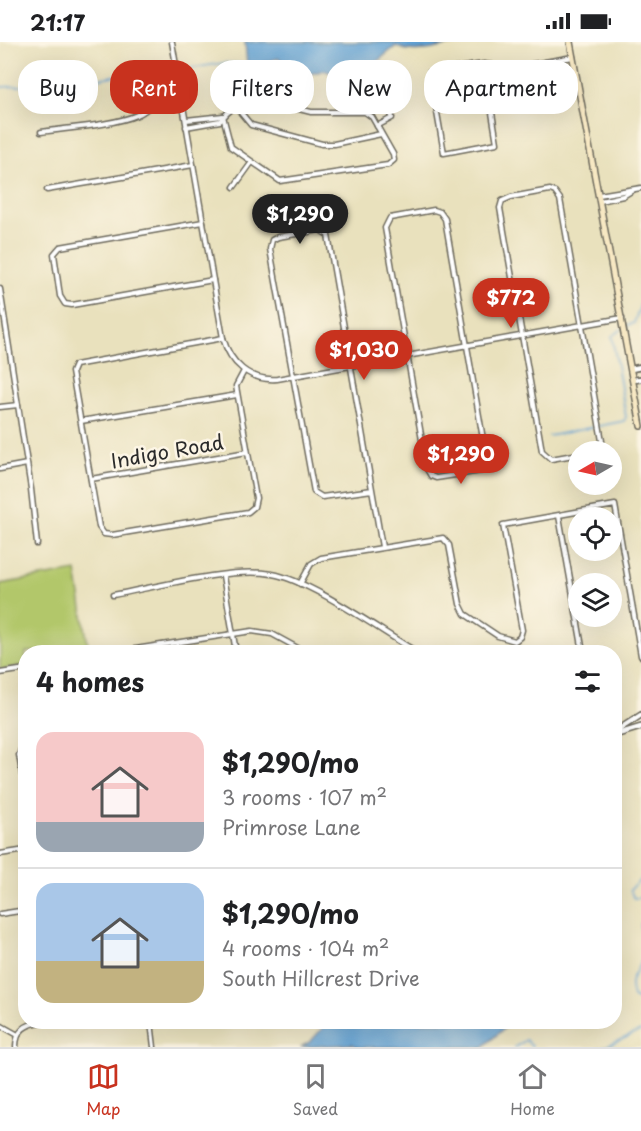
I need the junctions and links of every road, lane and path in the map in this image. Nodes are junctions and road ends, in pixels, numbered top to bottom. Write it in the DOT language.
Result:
graph roads {
  1 [pos="172,42"];
  2 [pos="570,42"];
  3 [pos="573,57"];
  4 [pos="175,60"];
  5 [pos="556,60"];
  6 [pos="484,64"];
  7 [pos="314,111"];
  8 [pos="136,114"];
  9 [pos="184,114"];
  10 [pos="226,114"];
  11 [pos="242,114"];
  12 [pos="391,114"];
  13 [pos="223,116"];
  14 [pos="185,121"];
  15 [pos="377,126"];
  16 [pos="186,127"];
  17 [pos="41,132"];
  18 [pos="381,134"];
  19 [pos="252,162"];
  20 [pos="193,165"];
  21 [pos="234,187"];
  22 [pos="641,188"];
  23 [pos="47,190"];
  24 [pos="599,198"];
  25 [pos="203,222"];
  26 [pos="213,280"];
  27 [pos="0,289"];
  28 [pos="622,321"];
  29 [pos="581,326"];
  30 [pos="523,335"];
  31 [pos="223,338"];
  32 [pos="9,345"];
  33 [pos="466,345"];
  34 [pos="2,346"];
  35 [pos="408,356"];
  36 [pos="350,366"];
  37 [pos="641,367"];
  38 [pos="631,369"];
  39 [pos="244,371"];
  40 [pos="293,376"];
  41 [pos="641,379"];
  42 [pos="633,380"];
  43 [pos="237,395"];
  44 [pos="18,405"];
  45 [pos="0,407"];
  46 [pos="81,421"];
  47 [pos="641,426"];
  48 [pos="602,441"];
  49 [pos="247,452"];
  50 [pos="568,456"];
  51 [pos="27,464"];
  52 [pos="0,469"];
  53 [pos="91,479"];
  54 [pos="372,490"];
  55 [pos="559,516"];
  56 [pos="37,544"];
  57 [pos="382,547"];
  58 [pos="223,576"];
  59 [pos="300,584"];
  60 [pos="113,595"];
  61 [pos="233,633"];
  62 [pos="177,643"];
  63 [pos="165,645"];
  64 [pos="235,645"];
  65 [pos="292,645"];
  66 [pos="405,645"];
  67 [pos="582,645"];
  68 [pos="641,656"];
  69 [pos="18,670"];
  70 [pos="0,673"];
  71 [pos="641,715"];
  72 [pos="622,727"];
  73 [pos="641,727"];
  74 [pos="622,733"];
  75 [pos="18,851"];
  76 [pos="0,854"];
  77 [pos="18,911"];
  78 [pos="0,914"];
  79 [pos="0,1024"];
  80 [pos="23,1029"];
  81 [pos="152,1029"];
  82 [pos="18,1035"];
  83 [pos="16,1047"];
  84 [pos="154,1047"];
  1 -- 4 [label="street"];
  2 -- 3 [label="main road"];
  3 -- 5 [label="street"];
  3 -- 24 [label="main road"];
  6 -- 6 [label="street"];
  7 -- 15 [label="street"];
  8 -- 17 [label="street"];
  9 -- 14 [label="street"];
  10 -- 13 [label="street"];
  11 -- 18 [label="street"];
  12 -- 15 [label="street"];
  13 -- 14 [label="street"];
  13 -- 16 [label="street"];
  13 -- 19 [label="street"];
  14 -- 16 [label="street"];
  15 -- 18 [label="street"];
  16 -- 20 [label="street"];
  18 -- 19 [label="street"];
  19 -- 21 [label="street"];
  20 -- 23 [label="street"];
  20 -- 25 [label="street"];
  22 -- 24 [label="street"];
  24 -- 28 [label="main road"];
  25 -- 26 [label="street"];
  25 -- 26 [label="street"];
  26 -- 31 [label="street"];
  27 -- 32 [label="street"];
  28 -- 29 [label="street"];
  28 -- 38 [label="main road"];
  29 -- 30 [label="street"];
  29 -- 30 [label="street"];
  29 -- 48 [label="street"];
  30 -- 33 [label="street"];
  30 -- 50 [label="street"];
  31 -- 39 [label="street"];
  31 -- 46 [label="street"];
  32 -- 34 [label="street"];
  32 -- 44 [label="street"];
  33 -- 35 [label="street"];
  33 -- 35 [label="street"];
  33 -- 35 [label="street"];
  35 -- 36 [label="street"];
  36 -- 40 [label="street"];
  36 -- 40 [label="street"];
  36 -- 54 [label="street"];
  37 -- 38 [label="street"];
  38 -- 42 [label="main road"];
  39 -- 40 [label="street"];
  39 -- 43 [label="street"];
  40 -- 54 [label="street"];
  41 -- 42 [label="street"];
  42 -- 47 [label="main road"];
  43 -- 46 [label="street"];
  43 -- 49 [label="street"];
  44 -- 45 [label="street"];
  44 -- 51 [label="street"];
  46 -- 53 [label="street"];
  49 -- 53 [label="street, Indigo Road"];
  49 -- 53 [label="street"];
  51 -- 52 [label="street"];
  51 -- 56 [label="street"];
  54 -- 57 [label="street"];
  55 -- 57 [label="street"];
  55 -- 67 [label="street"];
  55 -- 68 [label="street"];
  57 -- 59 [label="street"];
  58 -- 59 [label="street"];
  58 -- 60 [label="street"];
  58 -- 61 [label="street"];
  59 -- 66 [label="street"];
  61 -- 62 [label="street"];
  61 -- 64 [label="street"];
  61 -- 65 [label="street"];
  62 -- 63 [label="street"];
  69 -- 70 [label="street"];
  71 -- 72 [label="street"];
  73 -- 74 [label="street"];
  75 -- 76 [label="street"];
  77 -- 78 [label="street"];
  79 -- 82 [label="street"];
  80 -- 82 [label="street"];
  81 -- 84 [label="street"];
  82 -- 83 [label="street"];
}
